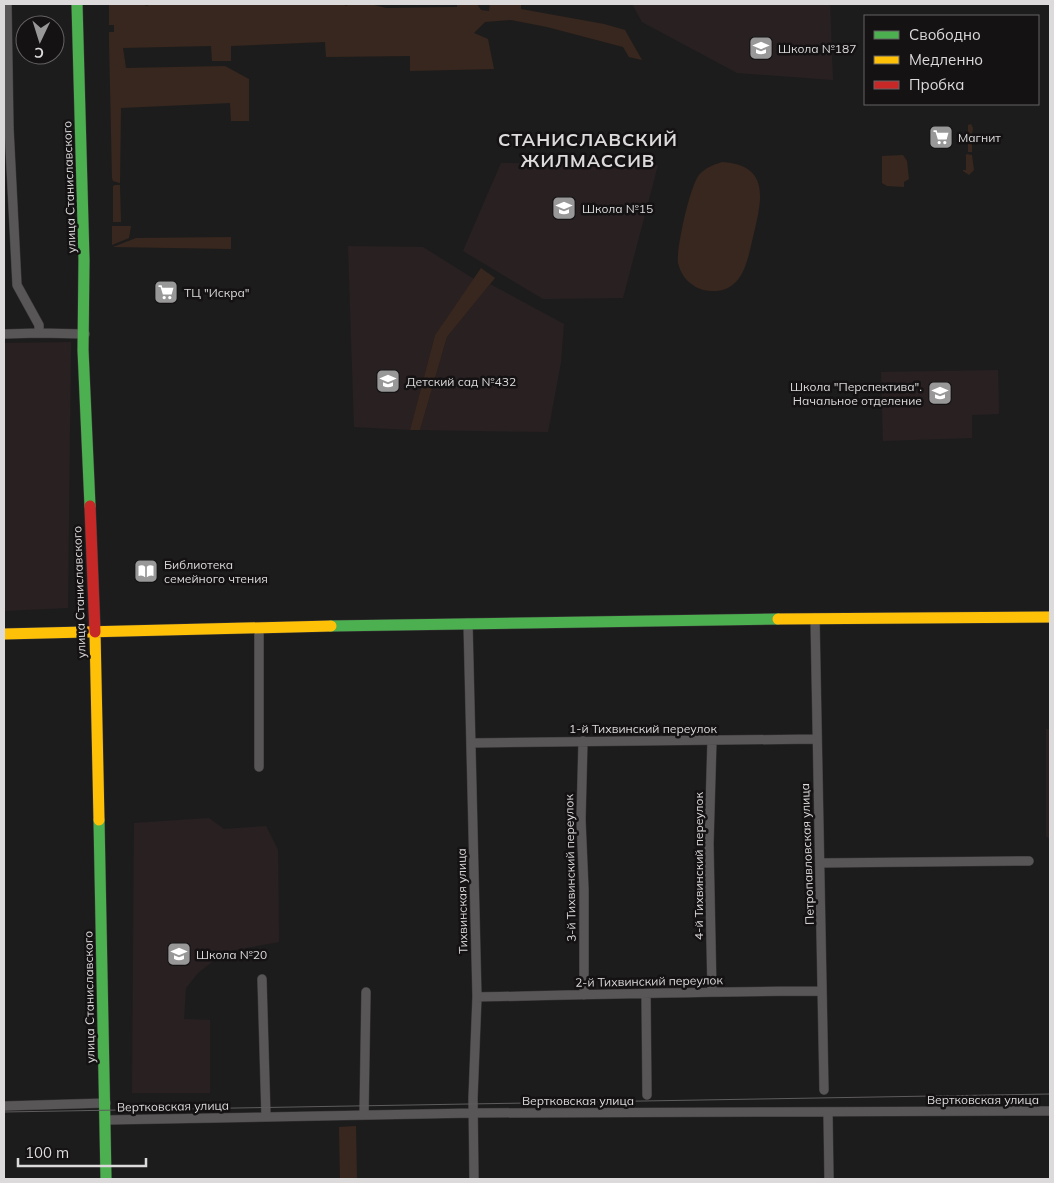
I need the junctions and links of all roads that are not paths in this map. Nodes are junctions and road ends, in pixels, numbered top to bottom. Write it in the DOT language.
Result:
graph roads {
  1 [pos="7,4"];
  2 [pos="77,4"];
  3 [pos="6,128"];
  4 [pos="39,333"];
  5 [pos="4,334"];
  6 [pos="84,334"];
  7 [pos="1050,617"];
  8 [pos="815,618"];
  9 [pos="468,623"];
  10 [pos="259,628"];
  11 [pos="94,632"];
  12 [pos="4,634"];
  13 [pos="816,739"];
  14 [pos="712,740"];
  15 [pos="583,741"];
  16 [pos="471,743"];
  17 [pos="259,767"];
  18 [pos="1029,861"];
  19 [pos="820,863"];
  20 [pos="262,980"];
  21 [pos="712,991"];
  22 [pos="822,991"];
  23 [pos="366,992"];
  24 [pos="646,994"];
  25 [pos="584,995"];
  26 [pos="477,997"];
  27 [pos="824,1090"];
  28 [pos="647,1095"];
  29 [pos="106,1103"];
  30 [pos="4,1106"];
  31 [pos="1050,1111"];
  32 [pos="473,1113"];
  33 [pos="828,1113"];
  34 [pos="364,1115"];
  35 [pos="266,1117"];
  36 [pos="106,1120"];
  37 [pos="106,1179"];
  38 [pos="474,1179"];
  39 [pos="829,1179"];
  1 -- 3 [label="street"];
  2 -- 6 [label="main road, улица Станиславского"];
  3 -- 4 [label="street"];
  4 -- 5 [label="street"];
  4 -- 6 [label="street"];
  6 -- 11 [label="main road, улица Станиславского"];
  7 -- 8 [label="main road"];
  8 -- 9 [label="main road"];
  8 -- 13 [label="street, Петропавловская улица"];
  9 -- 10 [label="main road"];
  9 -- 16 [label="street, Тихвинская улица"];
  10 -- 11 [label="main road"];
  10 -- 17 [label="street"];
  11 -- 12 [label="main road"];
  11 -- 29 [label="main road, улица Станиславского"];
  13 -- 14 [label="street, 1-й Тихвинский переулок"];
  13 -- 19 [label="street, Петропавловская улица"];
  14 -- 15 [label="street, 1-й Тихвинский переулок"];
  14 -- 21 [label="street, 4-й Тихвинский переулок"];
  15 -- 16 [label="street, 1-й Тихвинский переулок"];
  15 -- 25 [label="street, 3-й Тихвинский переулок"];
  16 -- 26 [label="street, Тихвинская улица"];
  18 -- 19 [label="street"];
  19 -- 22 [label="street, Петропавловская улица"];
  20 -- 35 [label="street"];
  21 -- 22 [label="street, 2-й Тихвинский переулок"];
  21 -- 24 [label="street, 2-й Тихвинский переулок"];
  22 -- 27 [label="street, Петропавловская улица"];
  23 -- 34 [label="street"];
  24 -- 25 [label="street, 2-й Тихвинский переулок"];
  24 -- 28 [label="street"];
  25 -- 26 [label="street, 2-й Тихвинский переулок"];
  26 -- 32 [label="street, Тихвинская улица"];
  29 -- 30 [label="street, Вертковская улица"];
  29 -- 36 [label="main road, улица Станиславского"];
  31 -- 33 [label="street, Вертковская улица"];
  32 -- 33 [label="street, Вертковская улица"];
  32 -- 34 [label="street, Вертковская улица"];
  32 -- 38 [label="street, Тихвинская улица"];
  33 -- 39 [label="street"];
  34 -- 35 [label="street, Вертковская улица"];
  35 -- 36 [label="street, Вертковская улица"];
  36 -- 37 [label="main road, улица Станиславского"];
}
